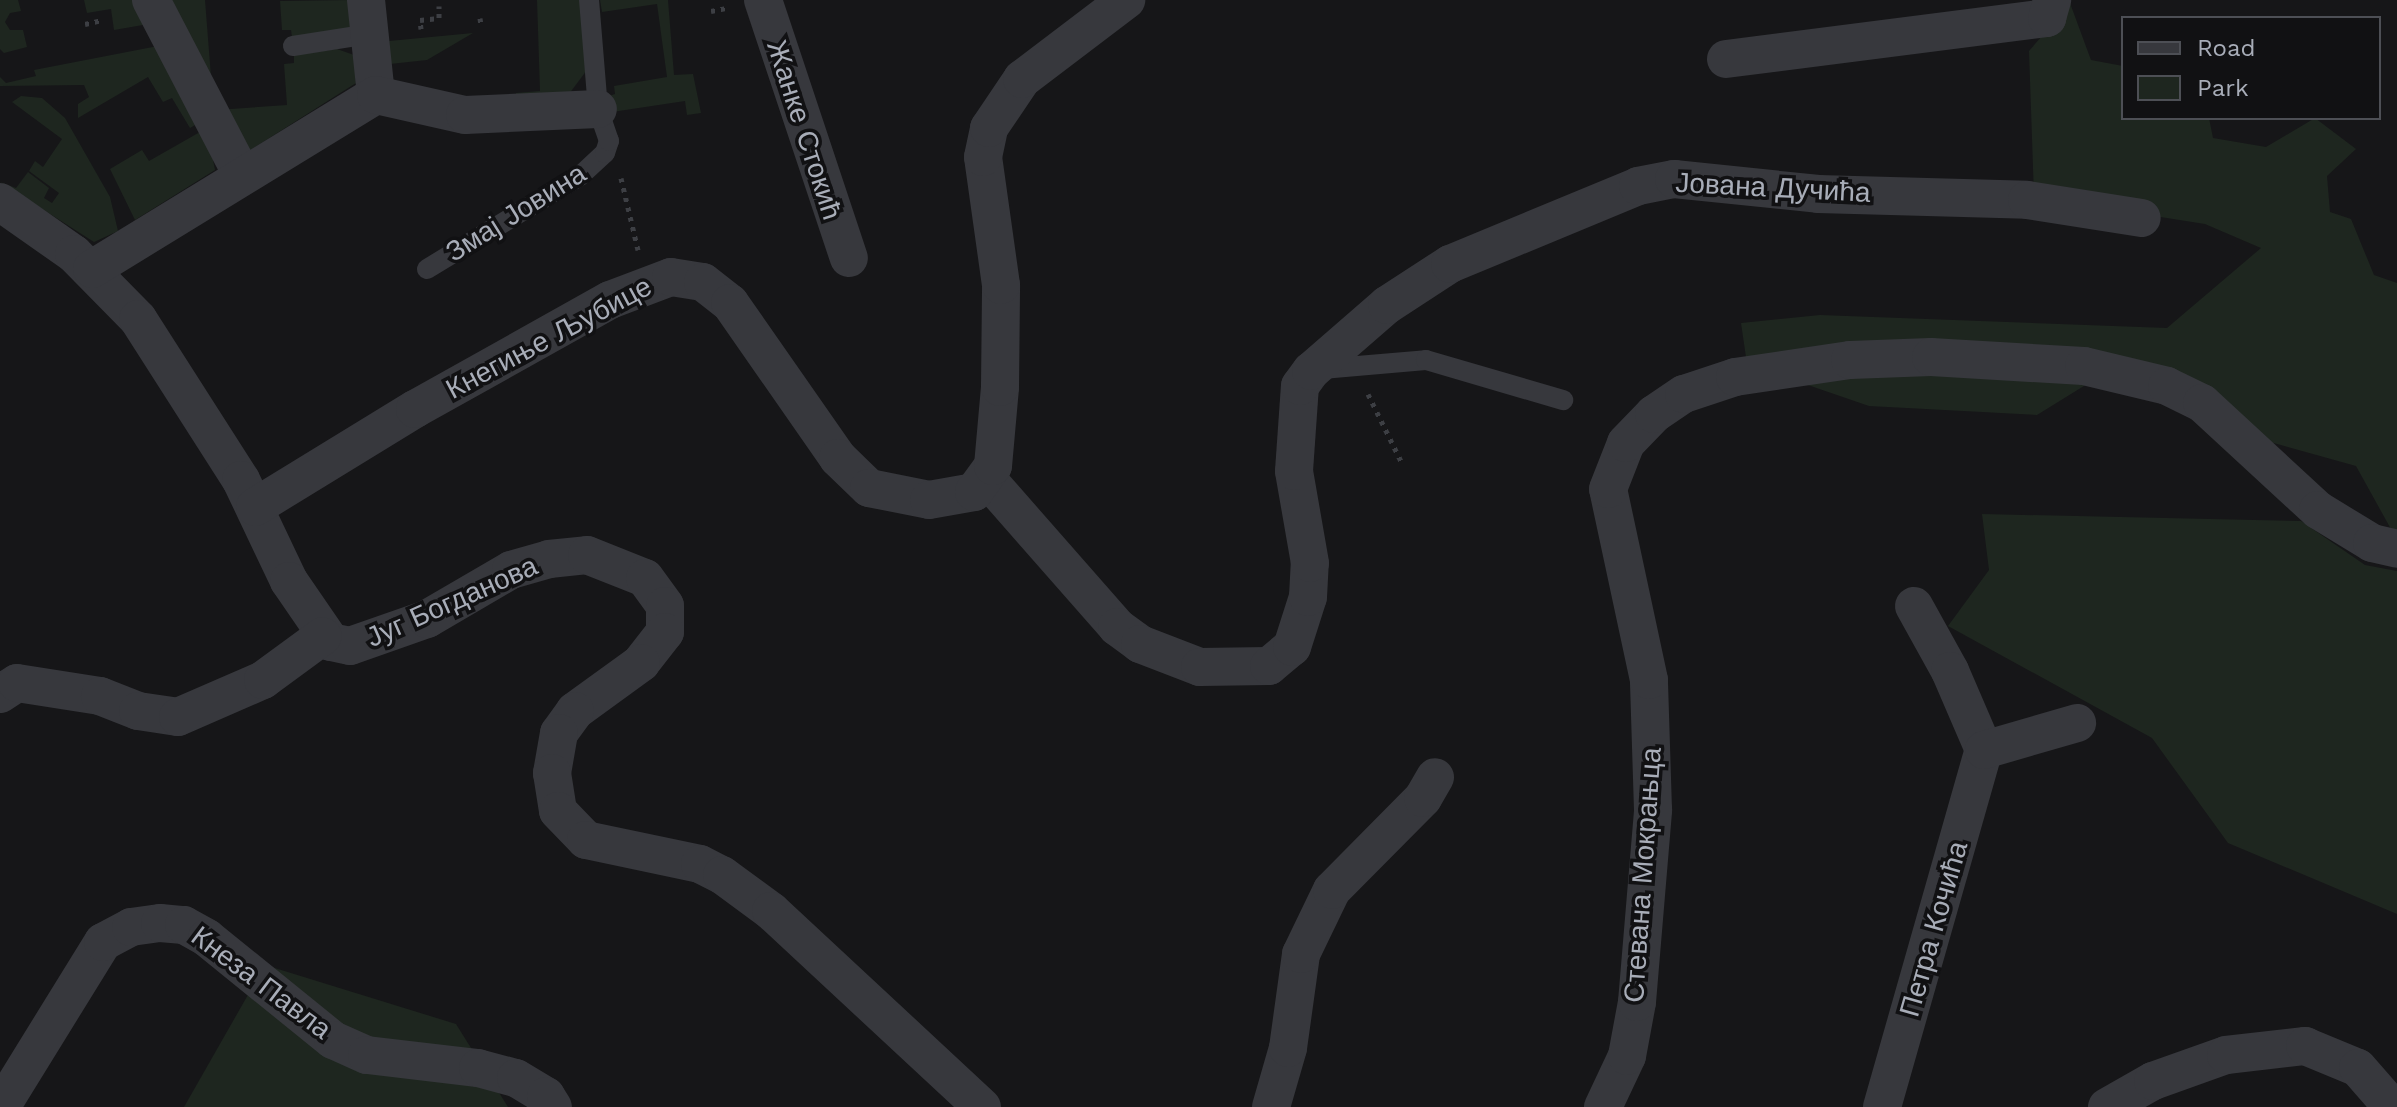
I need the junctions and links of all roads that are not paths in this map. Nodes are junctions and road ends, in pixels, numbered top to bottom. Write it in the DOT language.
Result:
graph roads {
  1 [pos="151,0"];
  2 [pos="589,0"];
  3 [pos="1126,0"];
  4 [pos="2052,0"];
  5 [pos="746,4"];
  6 [pos="368,17"];
  7 [pos="293,46"];
  8 [pos="1726,59"];
  9 [pos="376,95"];
  10 [pos="598,109"];
  11 [pos="242,175"];
  12 [pos="0,202"];
  13 [pos="2142,218"];
  14 [pos="849,258"];
  15 [pos="92,269"];
  16 [pos="427,269"];
  17 [pos="1311,371"];
  18 [pos="1563,400"];
  19 [pos="988,480"];
  20 [pos="255,507"];
  21 [pos="2397,549"];
  22 [pos="1914,606"];
  23 [pos="323,636"];
  24 [pos="0,694"];
  25 [pos="2077,723"];
  26 [pos="1984,750"];
  27 [pos="1435,777"];
  28 [pos="1,1107"];
  29 [pos="553,1107"];
  30 [pos="982,1107"];
  31 [pos="1271,1107"];
  32 [pos="1603,1107"];
  33 [pos="1882,1107"];
  34 [pos="2107,1107"];
  35 [pos="2392,1107"];
  1 -- 11 [label="street"];
  2 -- 10 [label="lane, Змај Јовина"];
  3 -- 19 [label="street"];
  4 -- 8 [label="street"];
  5 -- 14 [label="street, Жанке Стокић"];
  6 -- 7 [label="lane"];
  6 -- 9 [label="street"];
  9 -- 10 [label="street"];
  9 -- 11 [label="street"];
  10 -- 16 [label="lane, Змај Јовина"];
  11 -- 15 [label="street"];
  12 -- 15 [label="street, Југ Богданова"];
  13 -- 17 [label="street, Јована Дучића"];
  15 -- 20 [label="street, Југ Богданова"];
  17 -- 18 [label="lane"];
  17 -- 19 [label="street, Јована Дучића"];
  19 -- 20 [label="street, Кнегиње Љубице"];
  20 -- 23 [label="street, Југ Богданова"];
  21 -- 32 [label="street, Стевана Мокрањца"];
  22 -- 26 [label="street"];
  23 -- 24 [label="street"];
  23 -- 30 [label="street, Југ Богданова"];
  25 -- 26 [label="street"];
  26 -- 33 [label="street, Петра Кочића"];
  27 -- 31 [label="street"];
  28 -- 29 [label="street, Кнеза Павла"];
  34 -- 35 [label="street"];
}
